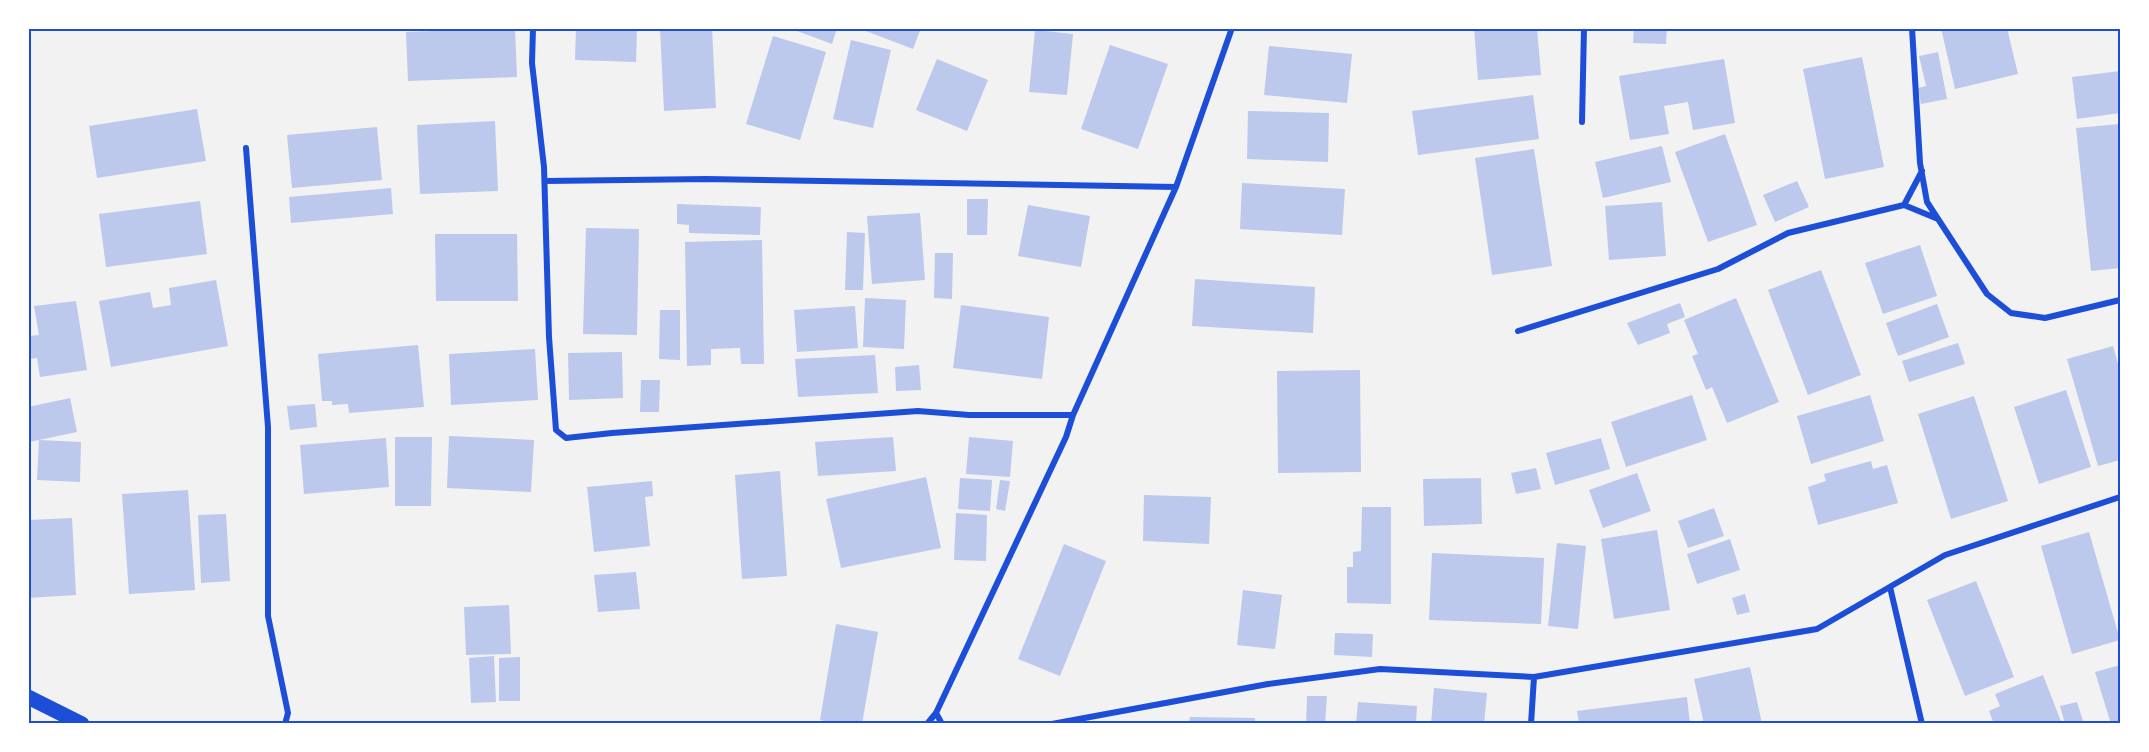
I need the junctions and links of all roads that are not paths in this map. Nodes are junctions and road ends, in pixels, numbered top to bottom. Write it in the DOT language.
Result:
graph roads {
  1 [pos="533,28"];
  2 [pos="1232,28"];
  3 [pos="1584,28"];
  4 [pos="1912,28"];
  5 [pos="1582,122"];
  6 [pos="246,148"];
  7 [pos="1922,171"];
  8 [pos="545,181"];
  9 [pos="1176,188"];
  10 [pos="1904,205"];
  11 [pos="1938,219"];
  12 [pos="2121,300"];
  13 [pos="1518,331"];
  14 [pos="1073,415"];
  15 [pos="2121,496"];
  16 [pos="1890,587"];
  17 [pos="1534,677"];
  18 [pos="28,697"];
  19 [pos="936,713"];
  20 [pos="82,723"];
  21 [pos="285,723"];
  22 [pos="927,723"];
  23 [pos="942,723"];
  24 [pos="1052,723"];
  25 [pos="1531,723"];
  26 [pos="1922,723"];
  1 -- 8 [label="street"];
  2 -- 9 [label="street"];
  3 -- 5 [label="street"];
  4 -- 7 [label="street"];
  6 -- 21 [label="street"];
  7 -- 10 [label="street"];
  7 -- 11 [label="street"];
  8 -- 9 [label="street"];
  8 -- 14 [label="street"];
  9 -- 14 [label="street"];
  10 -- 11 [label="street"];
  10 -- 13 [label="street"];
  11 -- 12 [label="street"];
  14 -- 19 [label="street"];
  15 -- 16 [label="street"];
  16 -- 17 [label="street"];
  16 -- 26 [label="street"];
  17 -- 24 [label="street"];
  17 -- 25 [label="street"];
  18 -- 20 [label="main road"];
  19 -- 22 [label="street"];
  19 -- 23 [label="street"];
}
